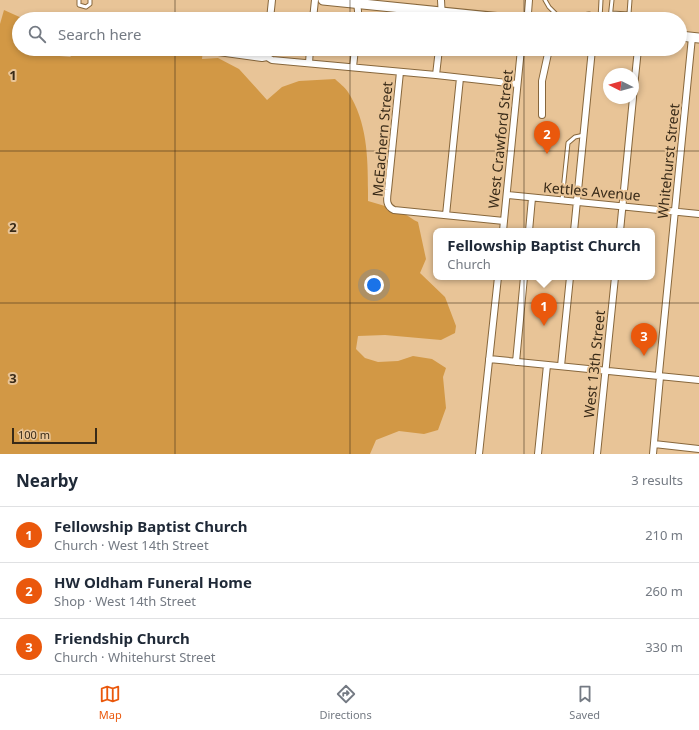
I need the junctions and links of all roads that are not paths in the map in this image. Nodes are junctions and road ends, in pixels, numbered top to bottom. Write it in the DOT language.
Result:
graph roads {
  1 [pos="79,0"];
  2 [pos="90,0"];
  3 [pos="272,0"];
  4 [pos="315,0"];
  5 [pos="323,0"];
  6 [pos="441,0"];
  7 [pos="530,0"];
  8 [pos="545,0"];
  9 [pos="601,0"];
  10 [pos="612,0"];
  11 [pos="630,0"];
  12 [pos="357,2"];
  13 [pos="271,12"];
  14 [pos="314,12"];
  15 [pos="358,12"];
  16 [pos="418,12"];
  17 [pos="442,12"];
  18 [pos="528,12"];
  19 [pos="554,12"];
  20 [pos="600,12"];
  21 [pos="610,12"];
  22 [pos="629,12"];
  23 [pos="696,37"];
  24 [pos="247,56"];
  25 [pos="310,56"];
  26 [pos="354,56"];
  27 [pos="438,56"];
  28 [pos="520,56"];
  29 [pos="547,56"];
  30 [pos="591,56"];
  31 [pos="637,56"];
  32 [pos="267,57"];
  33 [pos="309,63"];
  34 [pos="353,67"];
  35 [pos="636,68"];
  36 [pos="400,72"];
  37 [pos="436,75"];
  38 [pos="460,78"];
  39 [pos="517,84"];
  40 [pos="632,104"];
  41 [pos="542,115"];
  42 [pos="584,135"];
  43 [pos="506,195"];
  44 [pos="532,198"];
  45 [pos="562,200"];
  46 [pos="577,202"];
  47 [pos="622,206"];
  48 [pos="675,211"];
  49 [pos="699,214"];
  50 [pos="446,215"];
  51 [pos="504,221"];
  52 [pos="503,228"];
  53 [pos="529,228"];
  54 [pos="574,228"];
  55 [pos="620,228"];
  56 [pos="498,280"];
  57 [pos="524,280"];
  58 [pos="570,280"];
  59 [pos="615,280"];
  60 [pos="489,359"];
  61 [pos="516,362"];
  62 [pos="547,365"];
  63 [pos="561,366"];
  64 [pos="606,371"];
  65 [pos="660,376"];
  66 [pos="699,380"];
  67 [pos="654,444"];
  68 [pos="699,449"];
  69 [pos="479,454"];
  70 [pos="538,454"];
  71 [pos="597,454"];
  72 [pos="653,454"];
  1 -- 2 [label="lane"];
  3 -- 13 [label="street"];
  4 -- 14 [label="street"];
  5 -- 12 [label="street"];
  6 -- 17 [label="street"];
  7 -- 18 [label="street"];
  8 -- 19 [label="lane"];
  9 -- 20 [label="lane"];
  10 -- 21 [label="lane"];
  11 -- 22 [label="lane"];
  12 -- 15 [label="street"];
  12 -- 16 [label="street"];
  23 -- 48 [label="street, Whitehurst Street"];
  24 -- 32 [label="street"];
  25 -- 33 [label="street"];
  26 -- 34 [label="street"];
  27 -- 37 [label="street"];
  28 -- 39 [label="street, West Crawford Street"];
  29 -- 41 [label="street"];
  30 -- 42 [label="street"];
  31 -- 35 [label="street"];
  32 -- 33 [label="street"];
  33 -- 34 [label="street"];
  34 -- 36 [label="street"];
  36 -- 37 [label="street"];
  36 -- 50 [label="street, McEachern Street"];
  37 -- 38 [label="street"];
  38 -- 39 [label="street"];
  38 -- 50 [label="street"];
  39 -- 43 [label="street, West Crawford Street"];
  40 -- 47 [label="street"];
  42 -- 45 [label="lane"];
  42 -- 46 [label="street"];
  43 -- 44 [label="street, Kettles Avenue"];
  43 -- 51 [label="street, West Crawford Street"];
  44 -- 45 [label="street, Kettles Avenue"];
  44 -- 53 [label="street"];
  45 -- 46 [label="street, Kettles Avenue"];
  46 -- 47 [label="street, Kettles Avenue"];
  46 -- 54 [label="street"];
  47 -- 48 [label="street, Kettles Avenue"];
  47 -- 55 [label="street"];
  48 -- 49 [label="street, Kettles Avenue"];
  48 -- 65 [label="street, Whitehurst Street"];
  50 -- 51 [label="street"];
  51 -- 52 [label="street, West Crawford Street"];
  56 -- 60 [label="street"];
  57 -- 61 [label="street"];
  58 -- 63 [label="street"];
  59 -- 64 [label="street, West 13th Street"];
  60 -- 61 [label="street"];
  60 -- 69 [label="street"];
  61 -- 62 [label="street"];
  62 -- 63 [label="street"];
  62 -- 70 [label="street"];
  63 -- 64 [label="street"];
  64 -- 65 [label="street"];
  64 -- 71 [label="street, West 13th Street"];
  65 -- 66 [label="street"];
  65 -- 67 [label="street, Whitehurst Street"];
  67 -- 68 [label="street"];
  67 -- 72 [label="street, Whitehurst Street"];
}
